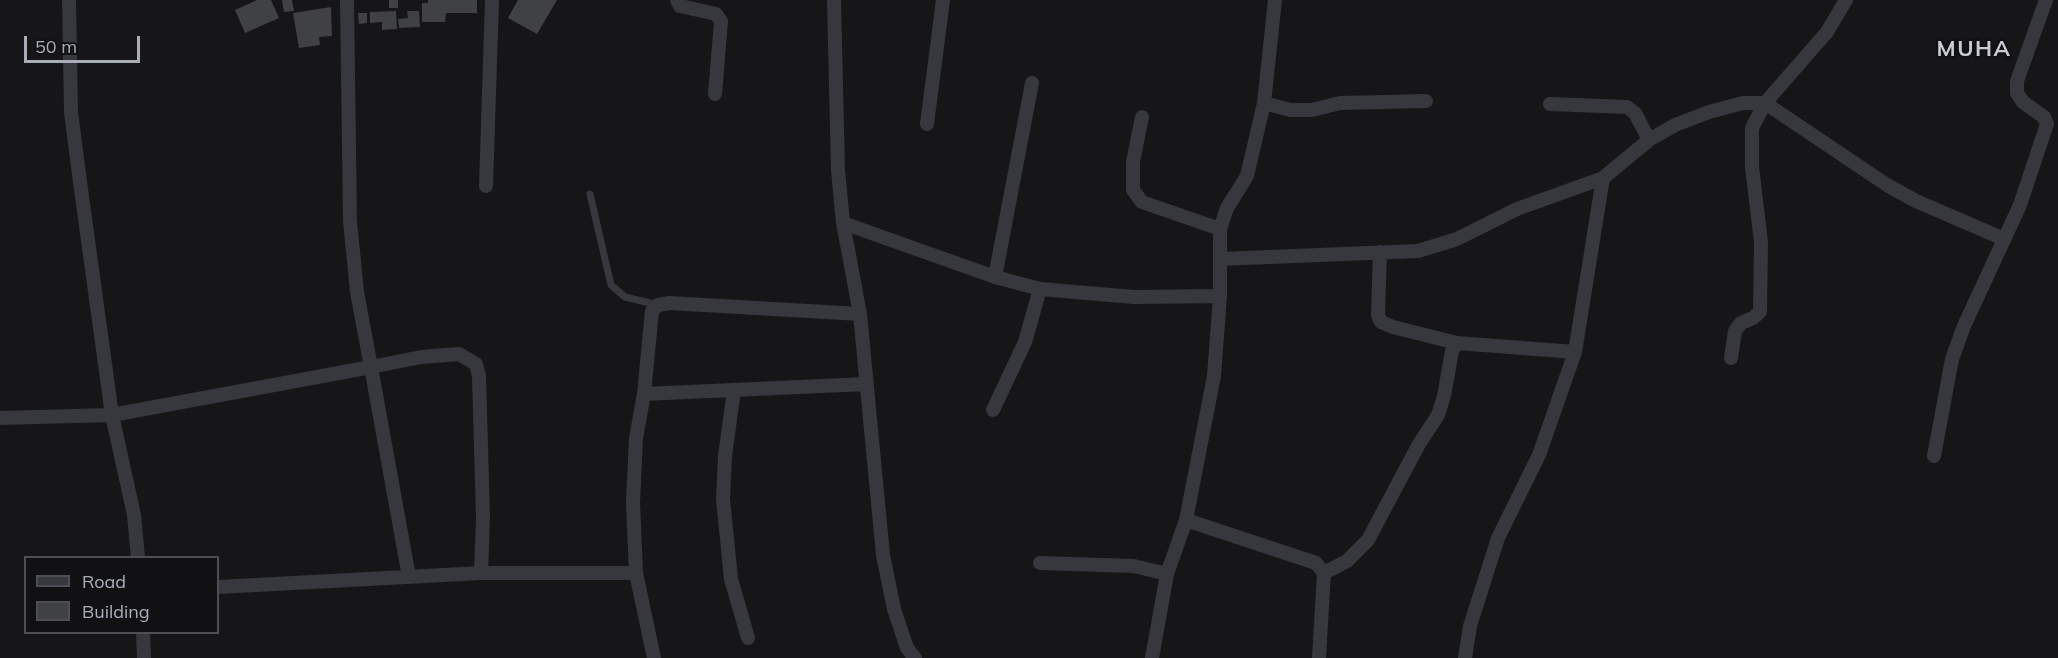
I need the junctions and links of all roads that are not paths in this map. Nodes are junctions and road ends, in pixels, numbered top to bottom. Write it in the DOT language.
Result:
graph roads {
  1 [pos="69,0"];
  2 [pos="347,0"];
  3 [pos="492,0"];
  4 [pos="677,0"];
  5 [pos="834,0"];
  6 [pos="943,0"];
  7 [pos="1275,0"];
  8 [pos="1846,0"];
  9 [pos="2046,0"];
  10 [pos="1032,83"];
  11 [pos="715,94"];
  12 [pos="1426,101"];
  13 [pos="1264,103"];
  14 [pos="1765,104"];
  15 [pos="1550,105"];
  16 [pos="1142,117"];
  17 [pos="927,124"];
  18 [pos="1649,140"];
  19 [pos="1603,177"];
  20 [pos="486,186"];
  21 [pos="590,194"];
  22 [pos="843,223"];
  23 [pos="1221,229"];
  24 [pos="2004,239"];
  25 [pos="1380,252"];
  26 [pos="1220,259"];
  27 [pos="995,277"];
  28 [pos="1040,289"];
  29 [pos="1220,296"];
  30 [pos="658,305"];
  31 [pos="860,314"];
  32 [pos="1457,343"];
  33 [pos="1575,352"];
  34 [pos="1731,358"];
  35 [pos="371,367"];
  36 [pos="866,384"];
  37 [pos="734,390"];
  38 [pos="644,394"];
  39 [pos="993,410"];
  40 [pos="112,415"];
  41 [pos="0,418"];
  42 [pos="1934,456"];
  43 [pos="1186,520"];
  44 [pos="138,556"];
  45 [pos="1040,563"];
  46 [pos="481,573"];
  47 [pos="636,573"];
  48 [pos="1324,573"];
  49 [pos="1167,574"];
  50 [pos="409,577"];
  51 [pos="219,587"];
  52 [pos="143,634"];
  53 [pos="748,638"];
  54 [pos="144,658"];
  55 [pos="654,658"];
  56 [pos="915,658"];
  57 [pos="1152,658"];
  58 [pos="1320,658"];
  59 [pos="1465,658"];
  1 -- 40 [label="street"];
  2 -- 35 [label="street"];
  3 -- 20 [label="street"];
  4 -- 11 [label="street"];
  5 -- 22 [label="street"];
  6 -- 17 [label="street"];
  7 -- 13 [label="street"];
  8 -- 14 [label="street"];
  9 -- 24 [label="street"];
  10 -- 27 [label="street"];
  12 -- 13 [label="street"];
  13 -- 23 [label="street"];
  14 -- 18 [label="street"];
  14 -- 24 [label="street"];
  14 -- 34 [label="street"];
  15 -- 18 [label="street"];
  16 -- 23 [label="street"];
  18 -- 19 [label="street"];
  19 -- 25 [label="street"];
  19 -- 33 [label="street"];
  21 -- 30 [label="lane"];
  22 -- 27 [label="street"];
  22 -- 31 [label="street"];
  23 -- 26 [label="street"];
  24 -- 42 [label="street"];
  25 -- 26 [label="street"];
  25 -- 32 [label="street"];
  26 -- 29 [label="street"];
  27 -- 28 [label="street"];
  28 -- 29 [label="street"];
  28 -- 39 [label="street"];
  29 -- 43 [label="street"];
  30 -- 31 [label="street"];
  30 -- 38 [label="street"];
  31 -- 36 [label="street"];
  32 -- 33 [label="street"];
  32 -- 48 [label="street"];
  33 -- 59 [label="street"];
  35 -- 40 [label="street"];
  35 -- 46 [label="street"];
  35 -- 50 [label="street"];
  36 -- 37 [label="street"];
  36 -- 56 [label="street"];
  37 -- 38 [label="street"];
  37 -- 53 [label="street"];
  38 -- 47 [label="street"];
  40 -- 41 [label="street"];
  40 -- 44 [label="street"];
  43 -- 48 [label="street"];
  43 -- 49 [label="street"];
  45 -- 49 [label="street"];
  46 -- 47 [label="street"];
  46 -- 50 [label="street"];
  47 -- 55 [label="street"];
  48 -- 58 [label="street"];
  49 -- 57 [label="street"];
  50 -- 51 [label="street"];
  52 -- 54 [label="street"];
}
